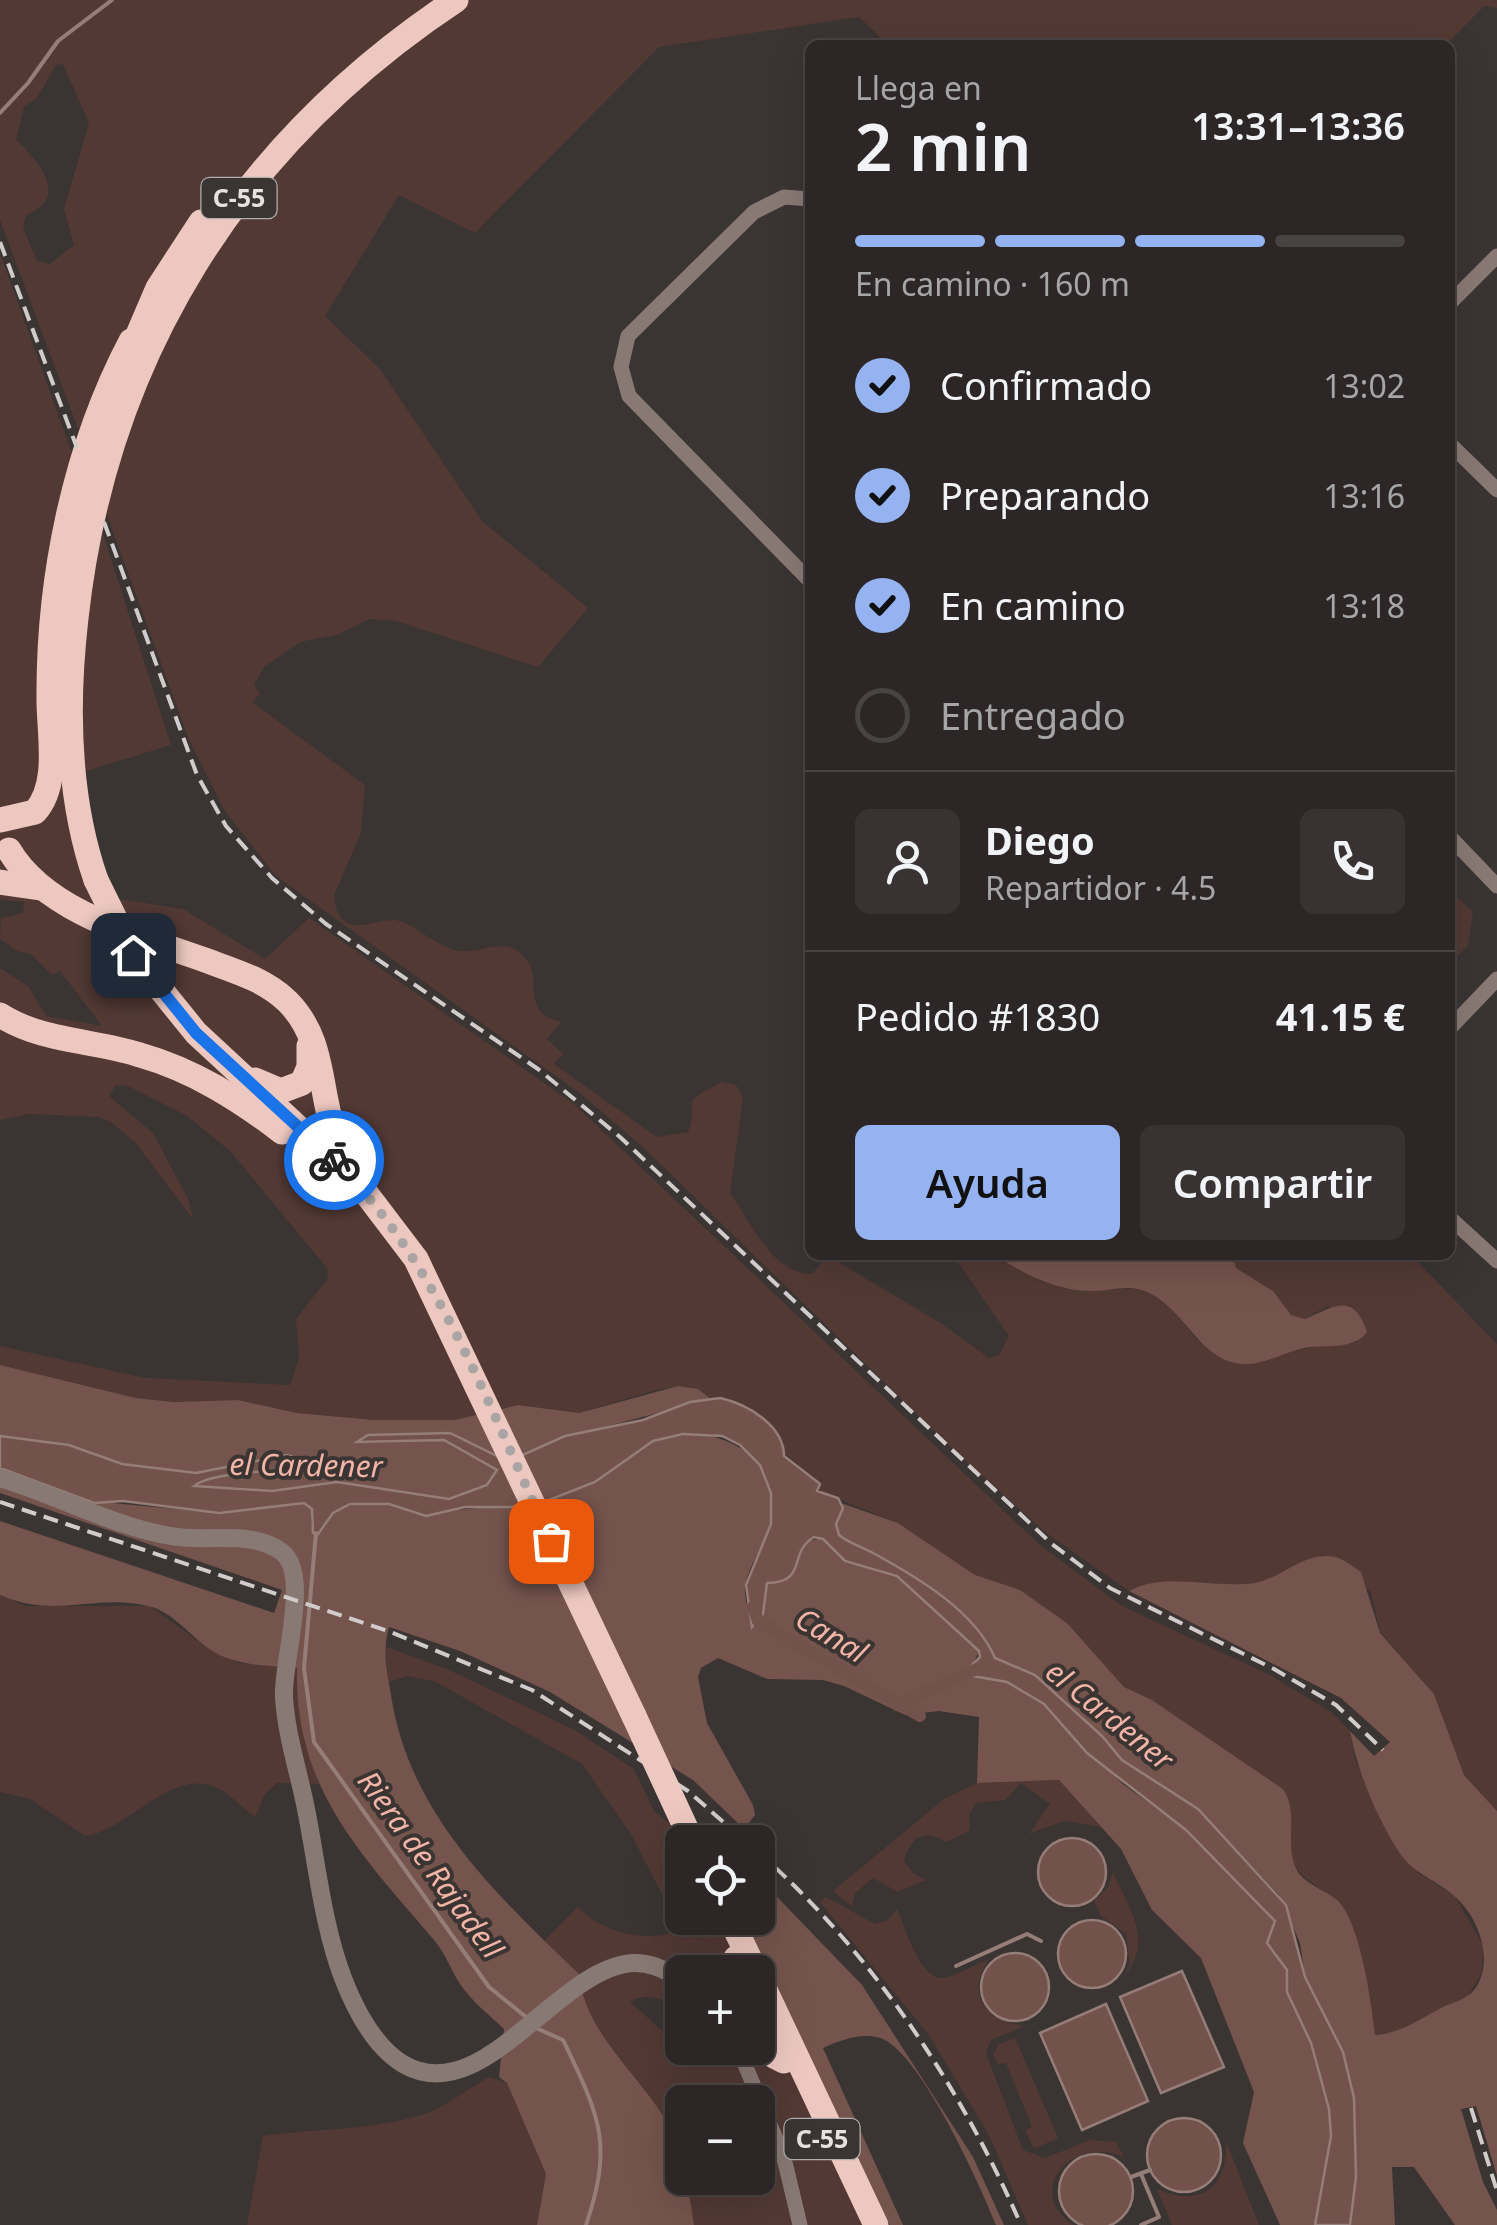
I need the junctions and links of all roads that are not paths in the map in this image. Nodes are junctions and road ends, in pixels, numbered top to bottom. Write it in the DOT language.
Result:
graph roads {
  1 [pos="436,0"];
  2 [pos="456,0"];
  3 [pos="805,198"];
  4 [pos="1497,256"];
  5 [pos="1455,298"];
  6 [pos="138,328"];
  7 [pos="1455,449"];
  8 [pos="1497,490"];
  9 [pos="805,576"];
  10 [pos="0,820"];
  11 [pos="1455,842"];
  12 [pos="9,850"];
  13 [pos="90,879"];
  14 [pos="0,882"];
  15 [pos="1497,886"];
  16 [pos="45,889"];
  17 [pos="126,953"];
  18 [pos="1497,979"];
  19 [pos="0,1015"];
  20 [pos="1455,1023"];
  21 [pos="305,1026"];
  22 [pos="196,1033"];
  23 [pos="317,1160"];
  24 [pos="385,1214"];
  25 [pos="1455,1223"];
  26 [pos="1497,1261"];
  27 [pos="433,1300"];
  28 [pos="0,1478"];
  29 [pos="680,1825"];
  30 [pos="665,1970"];
  31 [pos="775,2025"];
  32 [pos="775,2029"];
  33 [pos="775,2056"];
  34 [pos="790,2060"];
  35 [pos="745,2065"];
  36 [pos="800,2225"];
  37 [pos="864,2225"];
  38 [pos="876,2225"];
  1 -- 6 [label="highway, C-55"];
  2 -- 13 [label="highway, C-55"];
  3 -- 9 [label="street"];
  4 -- 5 [label="street"];
  6 -- 10 [label="highway"];
  6 -- 13 [label="highway, C-55"];
  7 -- 8 [label="street"];
  11 -- 15 [label="street"];
  12 -- 16 [label="highway"];
  13 -- 17 [label="highway, C-55"];
  14 -- 16 [label="highway"];
  16 -- 21 [label="highway"];
  17 -- 22 [label="highway, C-55"];
  17 -- 23 [label="highway, C-55"];
  18 -- 20 [label="street"];
  19 -- 23 [label="highway"];
  21 -- 22 [label="highway"];
  21 -- 24 [label="highway"];
  22 -- 24 [label="highway, C-55"];
  23 -- 27 [label="highway, C-55"];
  24 -- 27 [label="highway, C-55"];
  25 -- 26 [label="street"];
  27 -- 29 [label="highway, C-55, bridge"];
  28 -- 30 [label="street"];
  31 -- 34 [label="highway"];
  32 -- 34 [label="highway, C-55"];
  33 -- 34 [label="highway"];
  34 -- 37 [label="highway, C-55"];
  34 -- 38 [label="highway, C-55"];
  35 -- 36 [label="street"];
}
